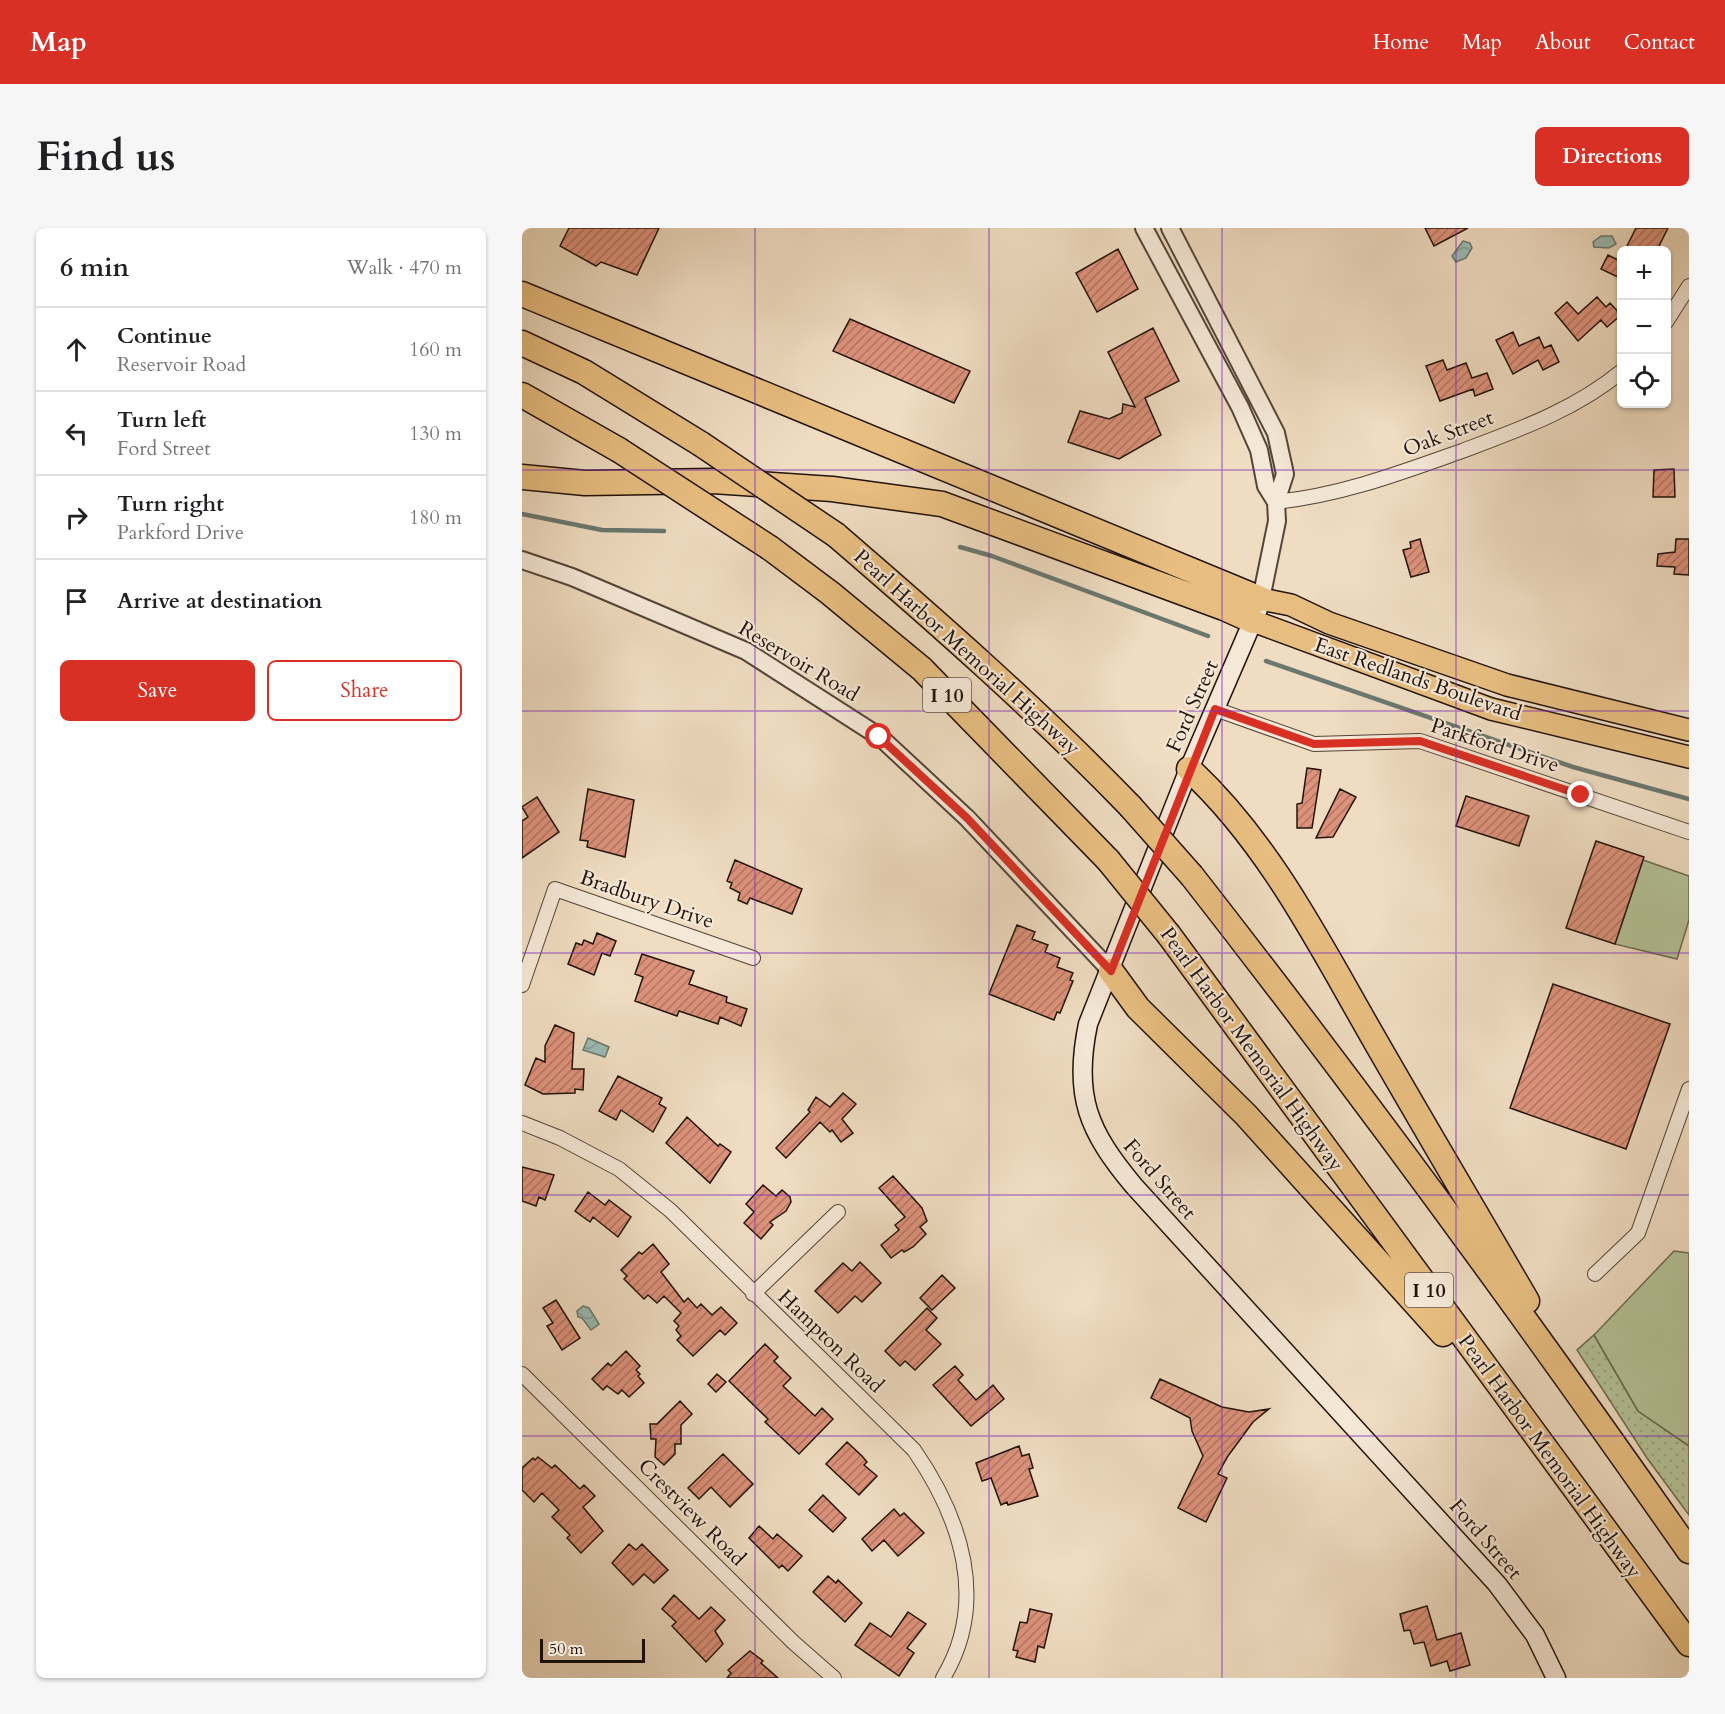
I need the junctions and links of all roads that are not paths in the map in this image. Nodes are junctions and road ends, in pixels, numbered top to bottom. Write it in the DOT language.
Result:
graph roads {
  1 [pos="1144,228"];
  2 [pos="1156,228"];
  3 [pos="1170,228"];
  4 [pos="1189,266"];
  5 [pos="1689,286"];
  6 [pos="522,294"];
  7 [pos="1671,314"];
  8 [pos="522,343"];
  9 [pos="1617,375"];
  10 [pos="522,395"];
  11 [pos="522,477"];
  12 [pos="1276,502"];
  13 [pos="522,560"];
  14 [pos="1261,599"];
  15 [pos="1253,621"];
  16 [pos="1215,709"];
  17 [pos="1689,729"];
  18 [pos="1689,757"];
  19 [pos="1189,769"];
  20 [pos="1689,832"];
  21 [pos="753,958"];
  22 [pos="1111,971"];
  23 [pos="522,985"];
  24 [pos="1689,1089"];
  25 [pos="522,1123"];
  26 [pos="838,1212"];
  27 [pos="1595,1274"];
  28 [pos="753,1294"];
  29 [pos="522,1374"];
  30 [pos="1585,1402"];
  31 [pos="1536,1437"];
  32 [pos="1689,1551"];
  33 [pos="1689,1644"];
  34 [pos="834,1678"];
  35 [pos="943,1678"];
  36 [pos="1556,1678"];
  1 -- 12 [label="street, Ford Street"];
  2 -- 4 [label="street"];
  3 -- 4 [label="street, Ford Street"];
  4 -- 12 [label="street, Ford Street"];
  5 -- 7 [label="street"];
  6 -- 14 [label="highway"];
  8 -- 30 [label="highway, Pearl Harbor Memorial Highway / I 10, bridge"];
  9 -- 12 [label="street, Oak Street"];
  10 -- 31 [label="highway, Pearl Harbor Memorial Highway / I 10, bridge"];
  11 -- 15 [label="highway"];
  12 -- 14 [label="street, Ford Street"];
  13 -- 22 [label="street, Reservoir Road"];
  14 -- 15 [label="main road, Ford Street"];
  14 -- 17 [label="main road, East Redlands Boulevard"];
  15 -- 16 [label="main road, Ford Street"];
  15 -- 18 [label="main road, East Redlands Boulevard"];
  16 -- 19 [label="main road, Ford Street"];
  16 -- 20 [label="street, Parkford Drive"];
  19 -- 22 [label="main road, Ford Street"];
  19 -- 30 [label="highway"];
  21 -- 23 [label="street, Bradbury Drive"];
  22 -- 31 [label="highway"];
  22 -- 36 [label="main road, Ford Street"];
  24 -- 27 [label="street"];
  25 -- 28 [label="street, Hampton Road"];
  26 -- 28 [label="street"];
  28 -- 35 [label="street, Hampton Road"];
  29 -- 34 [label="street, Crestview Road"];
  30 -- 32 [label="highway, Pearl Harbor Memorial Highway / I 10"];
  31 -- 33 [label="highway, Pearl Harbor Memorial Highway / I 10"];
}
